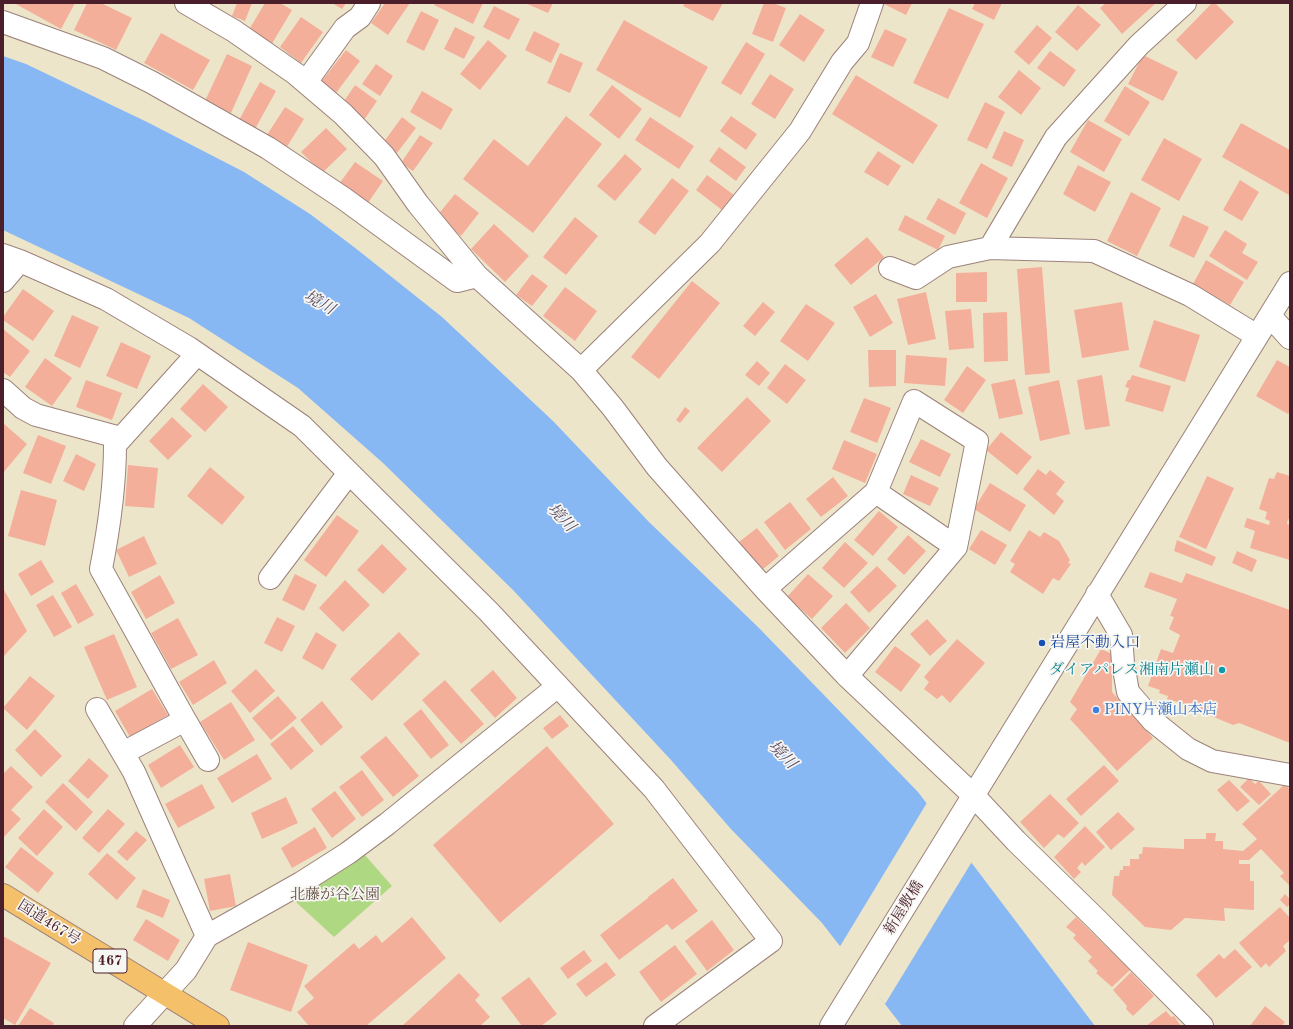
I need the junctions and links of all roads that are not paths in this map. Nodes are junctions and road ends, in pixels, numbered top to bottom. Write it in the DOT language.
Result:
graph roads {
  1 [pos="186,3"];
  2 [pos="369,3"];
  3 [pos="872,3"];
  4 [pos="1184,3"];
  5 [pos="3,22"];
  6 [pos="306,82"];
  7 [pos="990,248"];
  8 [pos="11,258"];
  9 [pos="890,268"];
  10 [pos="476,276"];
  11 [pos="3,281"];
  12 [pos="1290,283"];
  13 [pos="1270,316"];
  14 [pos="1257,336"];
  15 [pos="1290,338"];
  16 [pos="197,354"];
  17 [pos="581,370"];
  18 [pos="3,390"];
  19 [pos="121,438"];
  20 [pos="349,472"];
  21 [pos="876,492"];
  22 [pos="956,547"];
  23 [pos="270,578"];
  24 [pos="765,588"];
  25 [pos="1097,594"];
  26 [pos="847,676"];
  27 [pos="558,686"];
  28 [pos="97,709"];
  29 [pos="185,720"];
  30 [pos="123,753"];
  31 [pos="208,760"];
  32 [pos="1290,775"];
  33 [pos="973,795"];
  34 [pos="3,895"];
  35 [pos="207,936"];
  36 [pos="164,994"];
  37 [pos="135,1026"];
  38 [pos="218,1026"];
  39 [pos="655,1026"];
  40 [pos="831,1026"];
  41 [pos="1202,1026"];
  1 -- 6 [label="street"];
  2 -- 6 [label="street"];
  3 -- 17 [label="street"];
  4 -- 7 [label="street"];
  5 -- 10 [label="street"];
  6 -- 10 [label="street"];
  7 -- 9 [label="street"];
  7 -- 14 [label="street"];
  8 -- 11 [label="street"];
  8 -- 16 [label="street"];
  10 -- 17 [label="street"];
  12 -- 13 [label="street, 新屋敷橋"];
  13 -- 14 [label="street, 新屋敷橋"];
  13 -- 15 [label="street"];
  14 -- 25 [label="street, 新屋敷橋"];
  16 -- 19 [label="street"];
  16 -- 20 [label="street"];
  17 -- 24 [label="street"];
  18 -- 19 [label="street"];
  19 -- 29 [label="street"];
  20 -- 23 [label="street"];
  20 -- 27 [label="street"];
  21 -- 22 [label="street"];
  21 -- 22 [label="street"];
  21 -- 24 [label="street"];
  22 -- 26 [label="street"];
  24 -- 26 [label="street"];
  25 -- 32 [label="street"];
  25 -- 33 [label="street, 新屋敷橋"];
  26 -- 33 [label="street"];
  27 -- 35 [label="street"];
  27 -- 39 [label="street"];
  28 -- 30 [label="street"];
  29 -- 30 [label="street"];
  29 -- 31 [label="street"];
  30 -- 35 [label="street"];
  33 -- 40 [label="street, 新屋敷橋"];
  33 -- 41 [label="street"];
  34 -- 36 [label="highway, 国道467号 / 467"];
  35 -- 36 [label="street"];
  36 -- 37 [label="street"];
  36 -- 38 [label="highway, 国道467号 / 467"];
}
